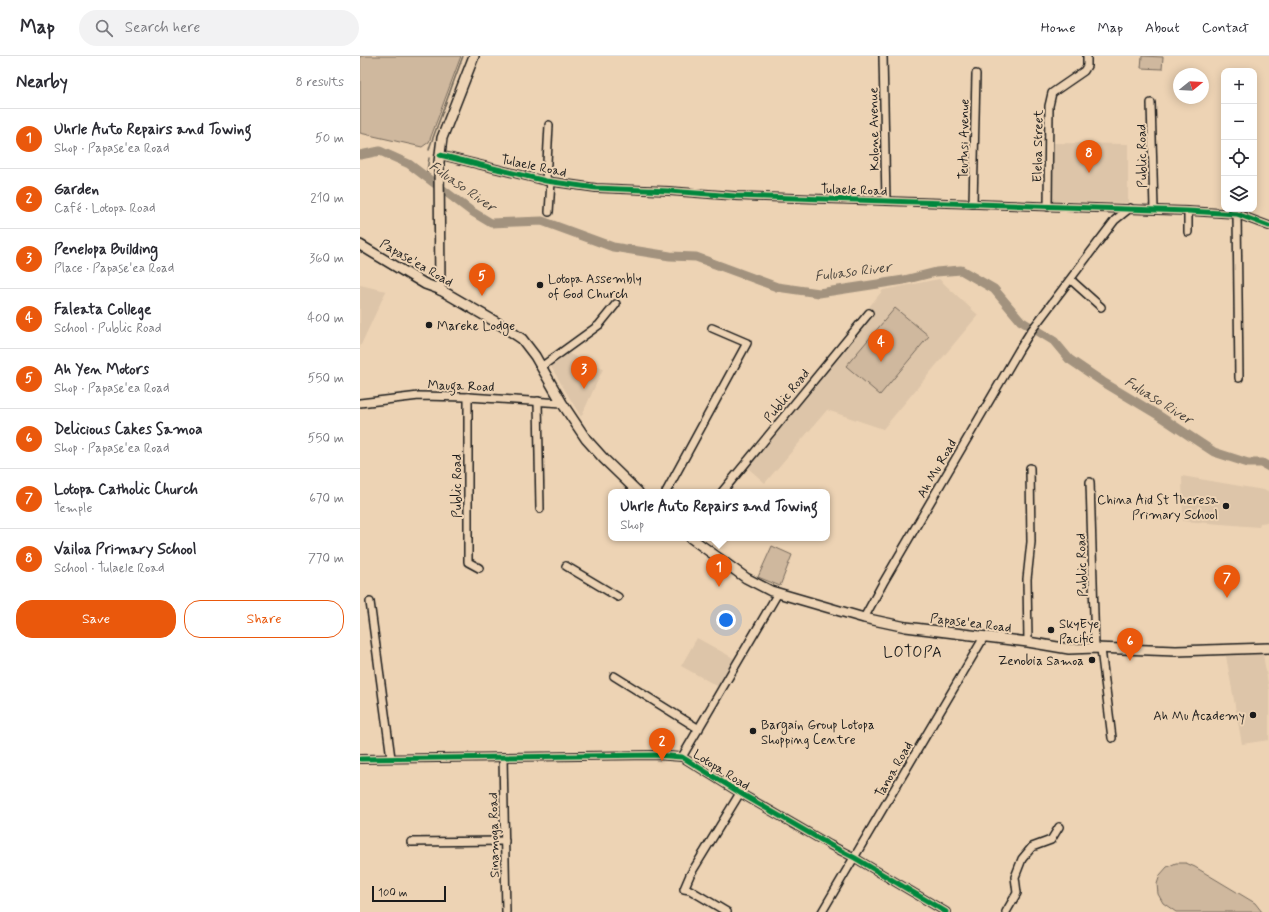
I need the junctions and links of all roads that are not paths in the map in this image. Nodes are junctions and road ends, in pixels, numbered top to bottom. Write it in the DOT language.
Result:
graph roads {
  1 [pos="474,56"];
  2 [pos="883,56"];
  3 [pos="1087,56"];
  4 [pos="976,74"];
  5 [pos="1151,103"];
  6 [pos="549,125"];
  7 [pos="440,155"];
  8 [pos="548,181"];
  9 [pos="886,201"];
  10 [pos="973,204"];
  11 [pos="1048,207"];
  12 [pos="1130,208"];
  13 [pos="1154,209"];
  14 [pos="1188,211"];
  15 [pos="548,212"];
  16 [pos="1237,214"];
  17 [pos="1269,226"];
  18 [pos="1188,232"];
  19 [pos="360,245"];
  20 [pos="1071,280"];
  21 [pos="440,290"];
  22 [pos="616,304"];
  23 [pos="1101,308"];
  24 [pos="869,313"];
  25 [pos="712,328"];
  26 [pos="541,367"];
  27 [pos="1239,378"];
  28 [pos="468,397"];
  29 [pos="538,401"];
  30 [pos="562,403"];
  31 [pos="360,404"];
  32 [pos="1030,468"];
  33 [pos="1090,482"];
  34 [pos="635,489"];
  35 [pos="668,489"];
  36 [pos="724,489"];
  37 [pos="540,509"];
  38 [pos="695,541"];
  39 [pos="566,566"];
  40 [pos="479,568"];
  41 [pos="778,593"];
  42 [pos="618,597"];
  43 [pos="370,602"];
  44 [pos="864,618"];
  45 [pos="984,637"];
  46 [pos="1028,642"];
  47 [pos="1269,648"];
  48 [pos="1098,649"];
  49 [pos="614,676"];
  50 [pos="699,729"];
  51 [pos="1112,738"];
  52 [pos="503,757"];
  53 [pos="682,757"];
  54 [pos="391,758"];
  55 [pos="360,759"];
  56 [pos="740,793"];
  57 [pos="1059,827"];
  58 [pos="505,841"];
  59 [pos="411,842"];
  60 [pos="855,858"];
  61 [pos="506,912"];
  62 [pos="727,912"];
  63 [pos="822,912"];
  64 [pos="946,912"];
  65 [pos="1006,912"];
  1 -- 7 [label="main road"];
  2 -- 9 [label="street, Kolone Avenue"];
  3 -- 11 [label="street, Eleloa Street"];
  4 -- 10 [label="street, Teutusi Avenue"];
  5 -- 13 [label="street, Public Road"];
  6 -- 8 [label="street"];
  7 -- 8 [label="street, Tulaele Road"];
  7 -- 21 [label="main road"];
  8 -- 9 [label="street, Tulaele Road"];
  8 -- 15 [label="street"];
  9 -- 10 [label="street, Tulaele Road"];
  10 -- 11 [label="street, Tulaele Road"];
  11 -- 12 [label="street, Tulaele Road"];
  12 -- 13 [label="street, Tulaele Road"];
  12 -- 20 [label="street"];
  13 -- 14 [label="street, Tulaele Road"];
  14 -- 16 [label="street, Tulaele Road"];
  14 -- 18 [label="street"];
  16 -- 17 [label="street, Tulaele Road"];
  16 -- 27 [label="street"];
  19 -- 21 [label="main road, Papase'ea Road"];
  20 -- 23 [label="street"];
  20 -- 44 [label="street, Ah Mu Road"];
  21 -- 26 [label="main road, Papase'ea Road"];
  22 -- 26 [label="street"];
  24 -- 36 [label="street, Public Road"];
  25 -- 35 [label="street"];
  26 -- 30 [label="main road, Papase'ea Road"];
  28 -- 29 [label="street, Mauga Road"];
  28 -- 31 [label="street, Mauga Road"];
  28 -- 40 [label="street, Public Road"];
  29 -- 30 [label="street, Mauga Road"];
  29 -- 37 [label="street"];
  30 -- 34 [label="main road, Papase'ea Road"];
  32 -- 46 [label="street"];
  33 -- 48 [label="street, Public Road"];
  38 -- 41 [label="main road, Papase'ea Road"];
  39 -- 42 [label="street"];
  41 -- 44 [label="main road, Papase'ea Road"];
  41 -- 50 [label="street"];
  43 -- 54 [label="street"];
  44 -- 45 [label="main road, Papase'ea Road"];
  45 -- 46 [label="main road, Papase'ea Road"];
  45 -- 60 [label="street, Tanoa Road"];
  46 -- 48 [label="main road, Papase'ea Road"];
  47 -- 48 [label="main road, Papase'ea Road"];
  48 -- 51 [label="street, Public Road"];
  49 -- 50 [label="street"];
  50 -- 53 [label="street"];
  52 -- 53 [label="street, Lotopa Road"];
  52 -- 54 [label="street, Lotopa Road"];
  52 -- 58 [label="street, Sinamoga Road"];
  53 -- 56 [label="street, Lotopa Road"];
  54 -- 55 [label="street, Lotopa Road"];
  56 -- 60 [label="street, Lotopa Road"];
  56 -- 62 [label="street"];
  57 -- 65 [label="street"];
  58 -- 59 [label="street"];
  58 -- 61 [label="street, Sinamoga Road"];
  60 -- 63 [label="street, Tanoa Road"];
  60 -- 64 [label="street, Lotopa Road"];
}
